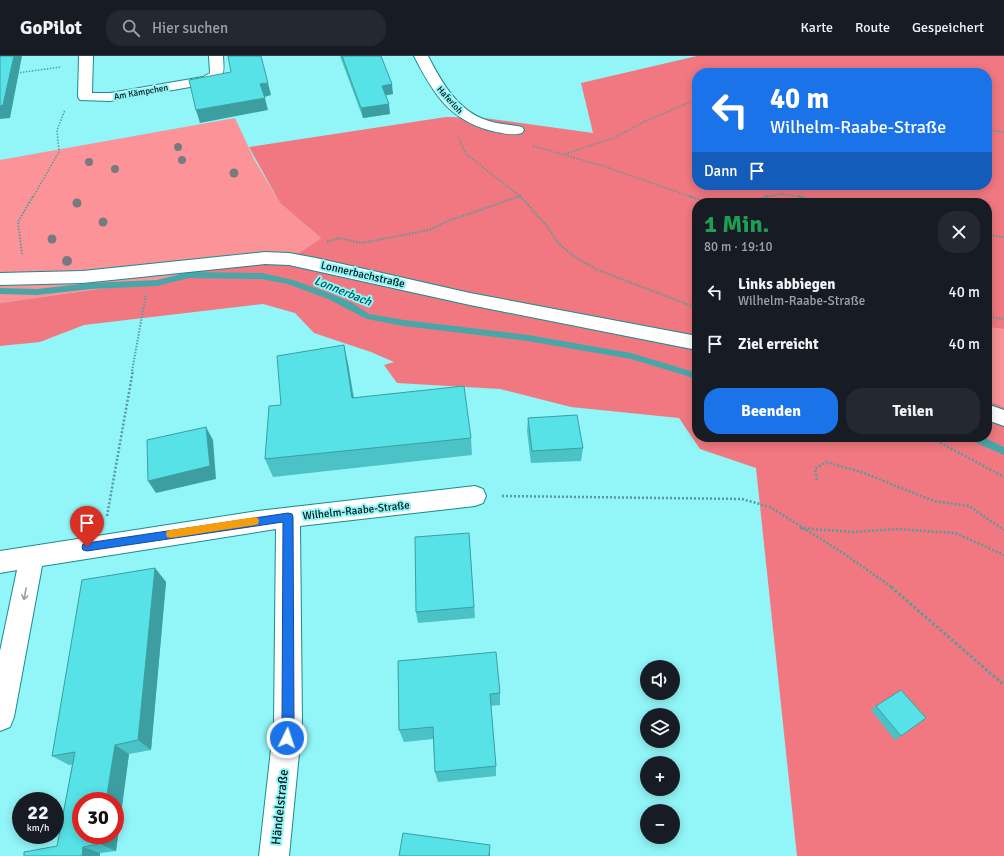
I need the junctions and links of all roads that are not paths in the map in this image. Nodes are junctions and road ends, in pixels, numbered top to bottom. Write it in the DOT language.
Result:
graph roads {
  1 [pos="216,56"];
  2 [pos="421,56"];
  3 [pos="86,60"];
  4 [pos="517,130"];
  5 [pos="0,279"];
  6 [pos="692,342"];
  7 [pos="992,414"];
  8 [pos="1004,418"];
  9 [pos="475,496"];
  10 [pos="288,517"];
  11 [pos="32,556"];
  12 [pos="0,562"];
  13 [pos="0,717"];
  14 [pos="274,856"];
  1 -- 3 [label="street, Am Kämpchen"];
  2 -- 4 [label="street, Haferloh"];
  5 -- 6 [label="street, Lonnerbachstraße"];
  7 -- 8 [label="street"];
  9 -- 10 [label="street, Wilhelm-Raabe-Straße"];
  10 -- 11 [label="street, Wilhelm-Raabe-Straße"];
  10 -- 14 [label="street, Händelstraße"];
  11 -- 12 [label="street, Wilhelm-Raabe-Straße"];
  11 -- 13 [label="street, one-way"];
}
